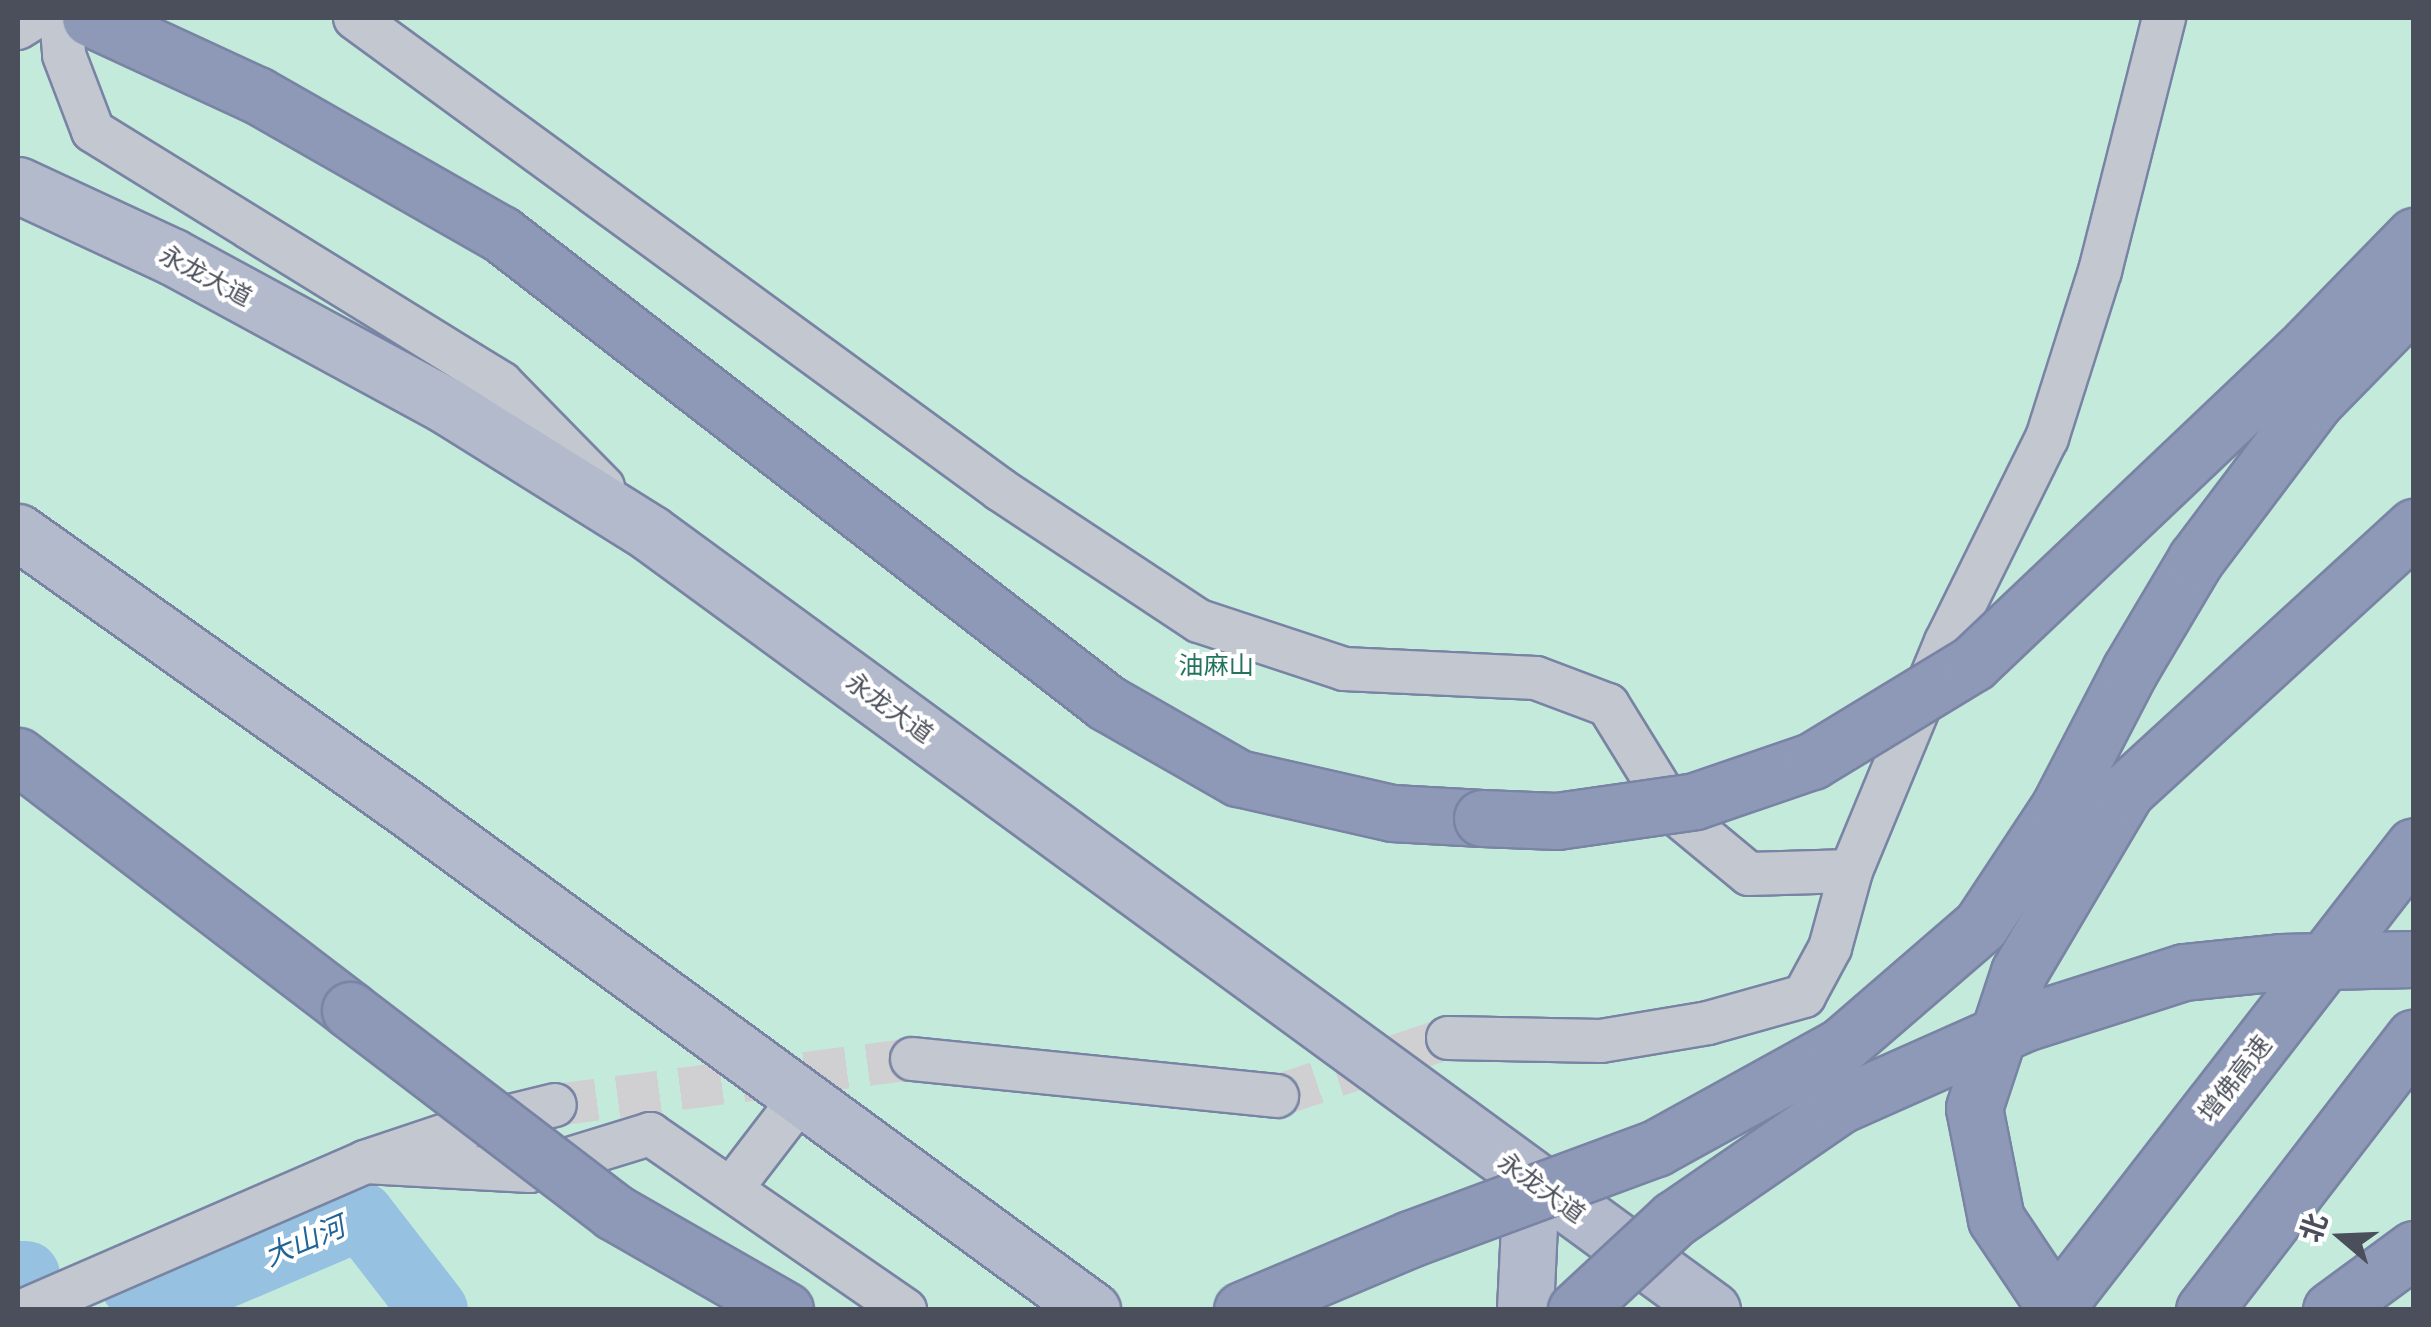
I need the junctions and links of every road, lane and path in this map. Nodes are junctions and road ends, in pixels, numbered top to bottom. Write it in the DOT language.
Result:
graph roads {
  1 [pos="34,18"];
  2 [pos="61,18"];
  3 [pos="355,18"];
  4 [pos="2164,18"];
  5 [pos="18,28"];
  6 [pos="113,28"];
  7 [pos="18,185"];
  8 [pos="2414,236"];
  9 [pos="2414,300"];
  10 [pos="2414,528"];
  11 [pos="18,532"];
  12 [pos="650,533"];
  13 [pos="18,756"];
  14 [pos="2414,846"];
  15 [pos="1852,871"];
  16 [pos="2414,959"];
  17 [pos="2414,1037"];
  18 [pos="1448,1038"];
  19 [pos="912,1059"];
  20 [pos="1278,1096"];
  21 [pos="800,1099"];
  22 [pos="555,1104"];
  23 [pos="365,1162"];
  24 [pos="1524,1174"];
  25 [pos="731,1189"];
  26 [pos="2414,1248"];
  27 [pos="25,1310"];
  28 [pos="785,1310"];
  29 [pos="905,1310"];
  30 [pos="1092,1310"];
  31 [pos="1242,1310"];
  32 [pos="1525,1310"];
  33 [pos="1576,1310"];
  34 [pos="1712,1310"];
  35 [pos="2056,1310"];
  36 [pos="2204,1310"];
  37 [pos="2330,1310"];
  1 -- 5 [label="street"];
  2 -- 12 [label="street"];
  3 -- 15 [label="street"];
  4 -- 15 [label="street"];
  6 -- 8 [label="highway, bridge"];
  7 -- 12 [label="main road, 永龙大道"];
  9 -- 31 [label="highway, bridge"];
  10 -- 35 [label="highway, bridge"];
  11 -- 21 [label="main road"];
  12 -- 24 [label="main road, 永龙大道"];
  13 -- 28 [label="highway, bridge"];
  14 -- 35 [label="highway, 增佛高速, bridge"];
  15 -- 18 [label="street"];
  16 -- 33 [label="highway, bridge"];
  17 -- 36 [label="highway"];
  19 -- 20 [label="street"];
  21 -- 25 [label="street"];
  21 -- 30 [label="main road"];
  22 -- 23 [label="street"];
  23 -- 25 [label="street"];
  23 -- 27 [label="street"];
  24 -- 32 [label="main road"];
  24 -- 34 [label="main road, 永龙大道"];
  25 -- 29 [label="street"];
  26 -- 37 [label="highway"];
}
